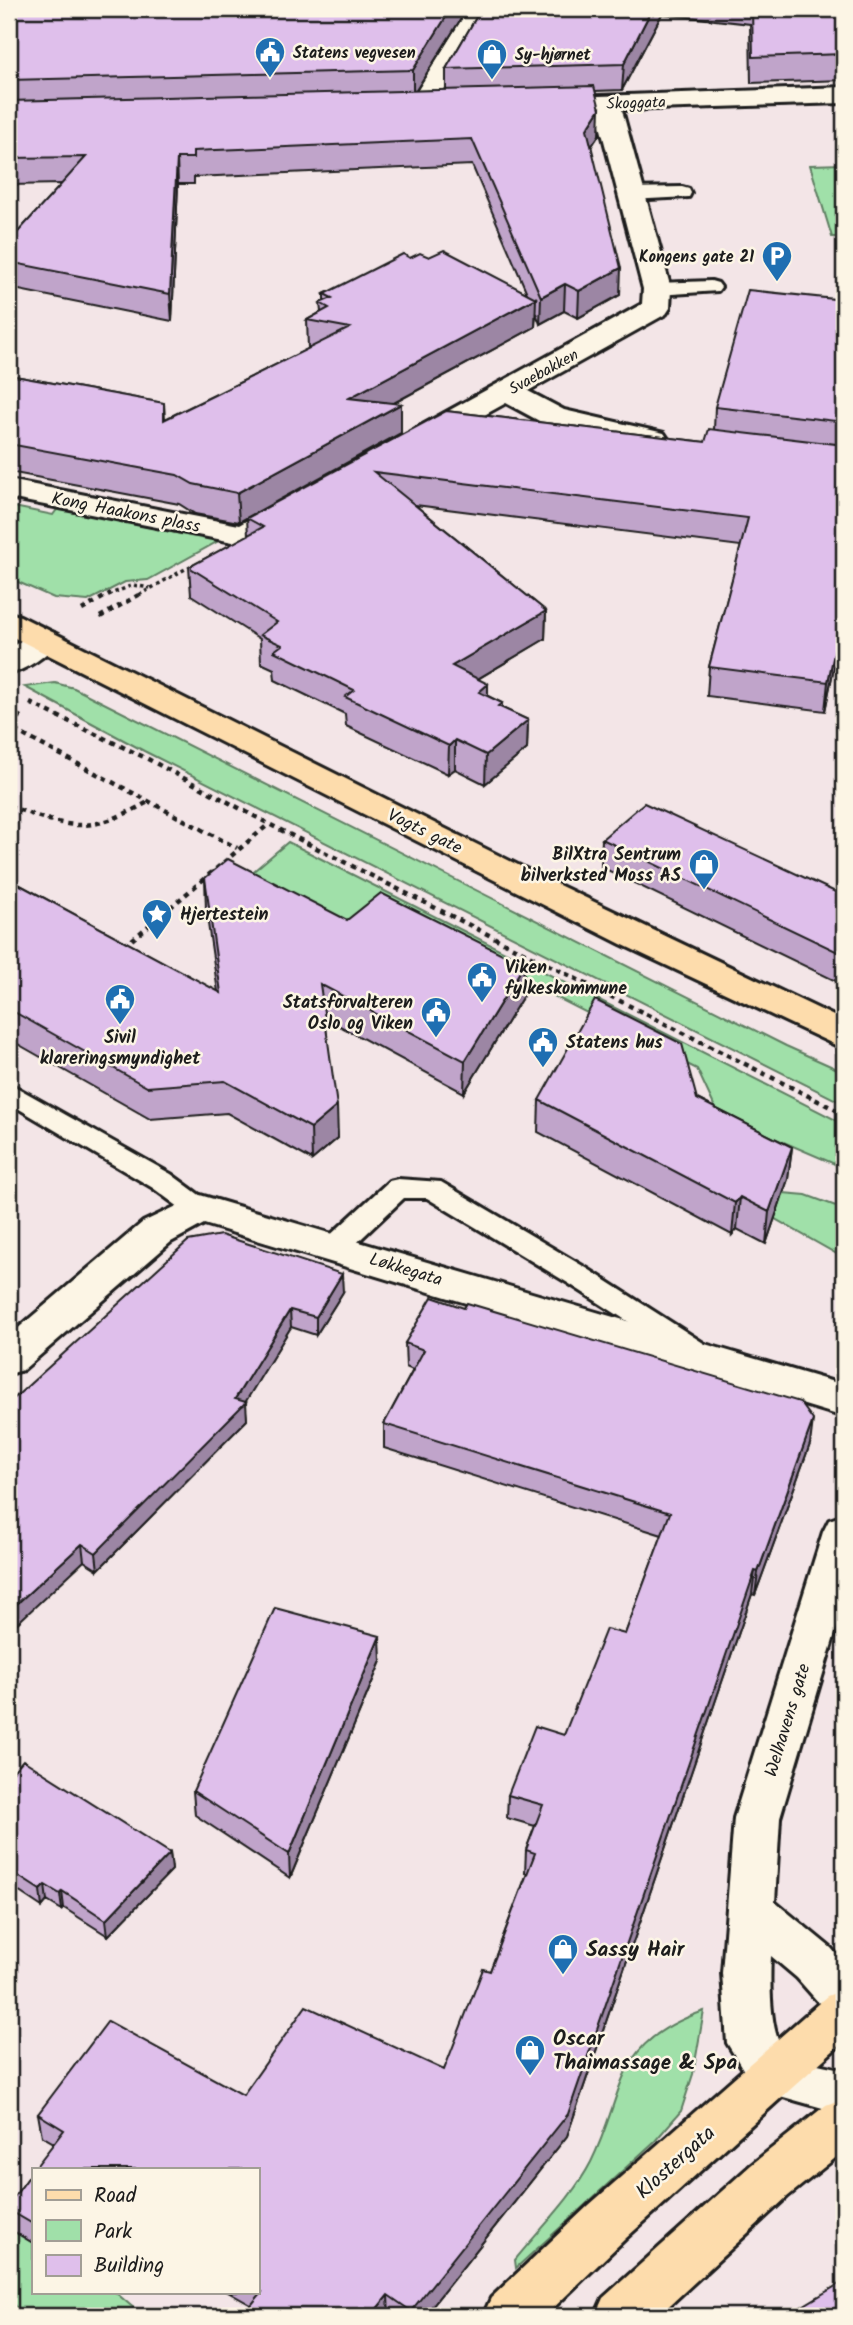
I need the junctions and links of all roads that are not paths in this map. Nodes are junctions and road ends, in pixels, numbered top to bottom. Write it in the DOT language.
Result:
graph roads {
  1 [pos="480,9"];
  2 [pos="844,95"];
  3 [pos="607,103"];
  4 [pos="555,104"];
  5 [pos="397,107"];
  6 [pos="682,193"];
  7 [pos="629,194"];
  8 [pos="711,287"];
  9 [pos="657,289"];
  10 [pos="507,391"];
  11 [pos="680,442"];
  12 [pos="399,450"];
  13 [pos="9,489"];
  14 [pos="315,496"];
  15 [pos="9,623"];
  16 [pos="43,640"];
  17 [pos="9,664"];
  18 [pos="844,1036"];
  19 [pos="9,1092"];
  20 [pos="200,1209"];
  21 [pos="335,1247"];
  22 [pos="9,1359"];
  23 [pos="711,1362"];
  24 [pos="844,1401"];
  25 [pos="844,1532"];
  26 [pos="751,1912"];
  27 [pos="844,1997"];
  28 [pos="844,2011"];
  29 [pos="772,2073"];
  30 [pos="844,2092"];
  31 [pos="844,2121"];
  32 [pos="509,2316"];
  33 [pos="621,2316"];
  1 -- 5 [label="street"];
  2 -- 3 [label="street, Skoggata"];
  3 -- 4 [label="street, Skoggata"];
  3 -- 7 [label="street"];
  6 -- 7 [label="lane"];
  7 -- 9 [label="street"];
  8 -- 9 [label="lane"];
  9 -- 10 [label="street, Svaebakken"];
  10 -- 11 [label="street"];
  10 -- 12 [label="street, Svaebakken"];
  13 -- 14 [label="street, Kong Haakons plass"];
  15 -- 16 [label="main road, Vogts gate"];
  16 -- 17 [label="street"];
  16 -- 18 [label="main road, Vogts gate"];
  19 -- 20 [label="lane"];
  20 -- 21 [label="street, Løkkegata"];
  20 -- 22 [label="street"];
  21 -- 23 [label="street, Løkkegata"];
  21 -- 23 [label="lane"];
  23 -- 24 [label="street, Løkkegata"];
  25 -- 26 [label="street, Welhavens gate"];
  26 -- 27 [label="street"];
  26 -- 29 [label="street, Welhavens gate"];
  28 -- 29 [label="main road, Klostergata"];
  29 -- 30 [label="street"];
  29 -- 32 [label="main road, Klostergata"];
  31 -- 33 [label="main road"];
}
